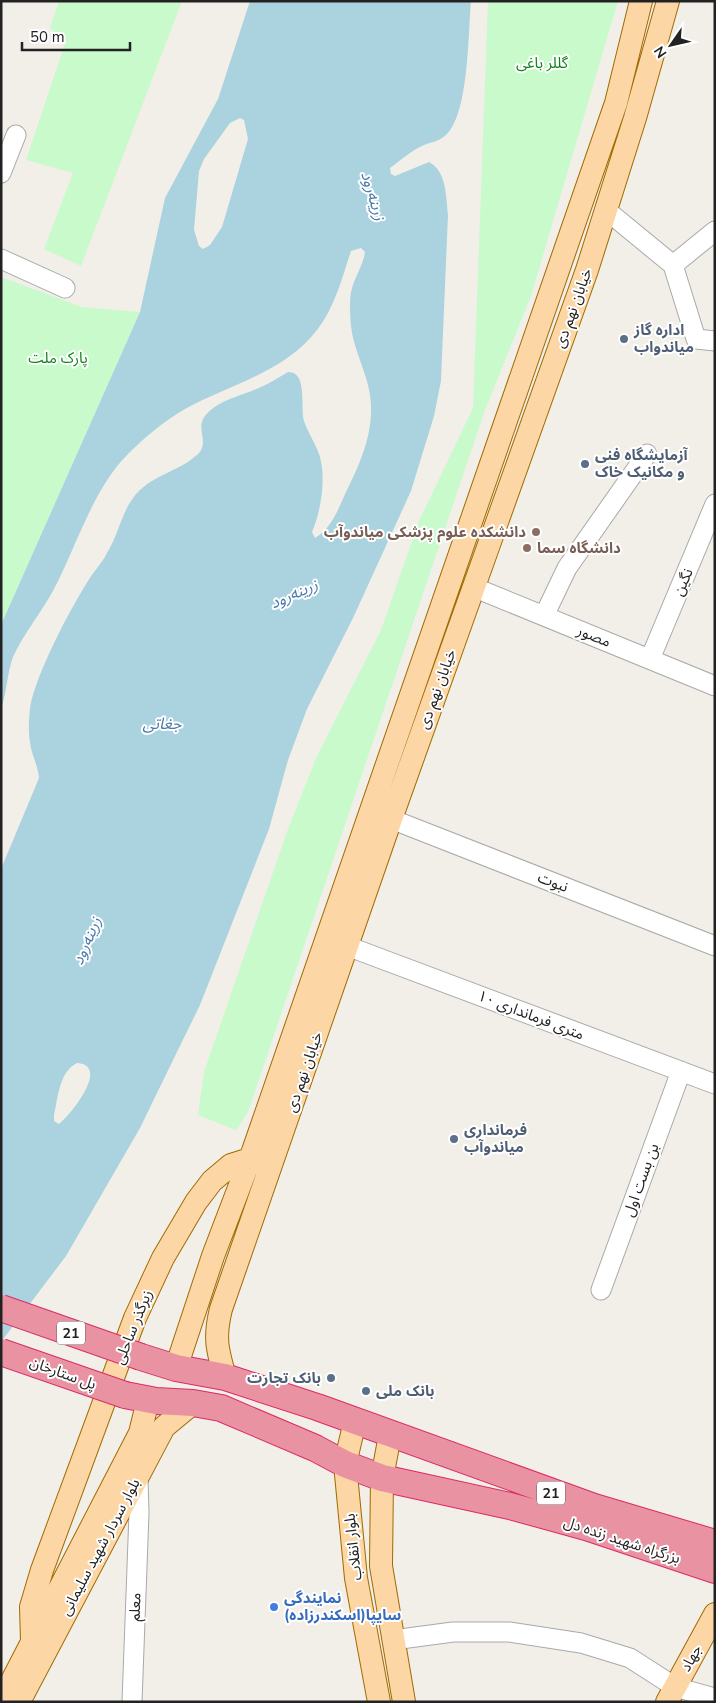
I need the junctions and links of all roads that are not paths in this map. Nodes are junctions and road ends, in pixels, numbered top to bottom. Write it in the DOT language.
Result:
graph roads {
  1 [pos="641,1"];
  2 [pos="668,1"];
  3 [pos="624,71"];
  4 [pos="647,76"];
  5 [pos="16,135"];
  6 [pos="1,173"];
  7 [pos="606,210"];
  8 [pos="715,231"];
  9 [pos="1,259"];
  10 [pos="673,265"];
  11 [pos="65,288"];
  12 [pos="715,340"];
  13 [pos="647,454"];
  14 [pos="715,504"];
  15 [pos="450,578"];
  16 [pos="473,587"];
  17 [pos="544,616"];
  18 [pos="650,659"];
  19 [pos="715,686"];
  20 [pos="391,819"];
  21 [pos="347,946"];
  22 [pos="715,946"];
  23 [pos="681,1071"];
  24 [pos="715,1084"];
  25 [pos="250,1159"];
  26 [pos="270,1169"];
  27 [pos="601,1290"];
  28 [pos="1,1308"];
  29 [pos="1,1352"];
  30 [pos="176,1368"];
  31 [pos="225,1377"];
  32 [pos="136,1398"];
  33 [pos="193,1403"];
  34 [pos="355,1421"];
  35 [pos="390,1434"];
  36 [pos="345,1464"];
  37 [pos="138,1476"];
  38 [pos="382,1478"];
  39 [pos="104,1520"];
  40 [pos="715,1543"];
  41 [pos="715,1570"];
  42 [pos="356,1578"];
  43 [pos="382,1580"];
  44 [pos="715,1614"];
  45 [pos="393,1640"];
  46 [pos="32,1641"];
  47 [pos="675,1697"];
  48 [pos="715,1698"];
  49 [pos="1,1702"];
  50 [pos="20,1702"];
  51 [pos="132,1702"];
  52 [pos="380,1702"];
  53 [pos="404,1702"];
  1 -- 3 [label="main road, خیابان نهم دی"];
  2 -- 4 [label="main road, خیابان نهم دی"];
  3 -- 4 [label="main road"];
  3 -- 15 [label="main road, خیابان نهم دی"];
  4 -- 7 [label="main road, خیابان نهم دی"];
  5 -- 6 [label="street"];
  7 -- 10 [label="street"];
  7 -- 16 [label="main road, خیابان نهم دی"];
  8 -- 10 [label="street"];
  9 -- 11 [label="street"];
  10 -- 12 [label="street"];
  13 -- 17 [label="street"];
  14 -- 18 [label="street, نگین"];
  15 -- 16 [label="main road"];
  15 -- 25 [label="main road, خیابان نهم دی"];
  16 -- 17 [label="street, مصور"];
  16 -- 20 [label="main road, خیابان نهم دی"];
  17 -- 18 [label="street, مصور"];
  18 -- 19 [label="street, مصور"];
  20 -- 21 [label="main road, خیابان نهم دی"];
  20 -- 22 [label="street, نبوت"];
  21 -- 23 [label="street, ۱۰ متری فرمانداری"];
  21 -- 26 [label="main road, خیابان نهم دی"];
  23 -- 24 [label="street, ۱۰ متری فرمانداری"];
  23 -- 27 [label="street, بن بست اول"];
  25 -- 26 [label="main road"];
  25 -- 30 [label="main road, خیابان نهم دی"];
  25 -- 46 [label="main road, زیرگذر ساحلی"];
  26 -- 31 [label="main road, خیابان نهم دی"];
  28 -- 30 [label="highway, 21, bridge"];
  29 -- 32 [label="highway, پل ستارخان / 21, bridge"];
  30 -- 31 [label="highway, 21"];
  31 -- 34 [label="highway, 21"];
  32 -- 33 [label="highway, 21"];
  32 -- 39 [label="main road, بلوار سردار شهید سلیمانی"];
  33 -- 36 [label="highway, 21"];
  33 -- 37 [label="main road, بلوار سردار شهید سلیمانی"];
  34 -- 35 [label="highway, 21"];
  34 -- 36 [label="main road, بلوار انقلاب"];
  35 -- 38 [label="main road, بلوار انقلاب"];
  35 -- 40 [label="highway, بزرگراه شهید زنده دل / 21"];
  36 -- 38 [label="highway, 21"];
  36 -- 42 [label="main road, بلوار انقلاب"];
  37 -- 39 [label="main road, بلوار سردار شهید سلیمانی"];
  37 -- 51 [label="street, معلم"];
  38 -- 41 [label="highway, بزرگراه شهید زنده دل / 21"];
  38 -- 43 [label="main road, بلوار انقلاب"];
  39 -- 46 [label="main road, بلوار سردار شهید سلیمانی"];
  39 -- 50 [label="main road, بلوار سردار شهید سلیمانی"];
  42 -- 43 [label="main road"];
  42 -- 52 [label="main road, بلوار انقلاب"];
  43 -- 45 [label="main road, بلوار انقلاب"];
  44 -- 47 [label="main road, جهاد"];
  45 -- 47 [label="street"];
  45 -- 53 [label="main road, بلوار انقلاب"];
  46 -- 49 [label="main road, بلوار سردار شهید سلیمانی"];
  47 -- 48 [label="street"];
}
